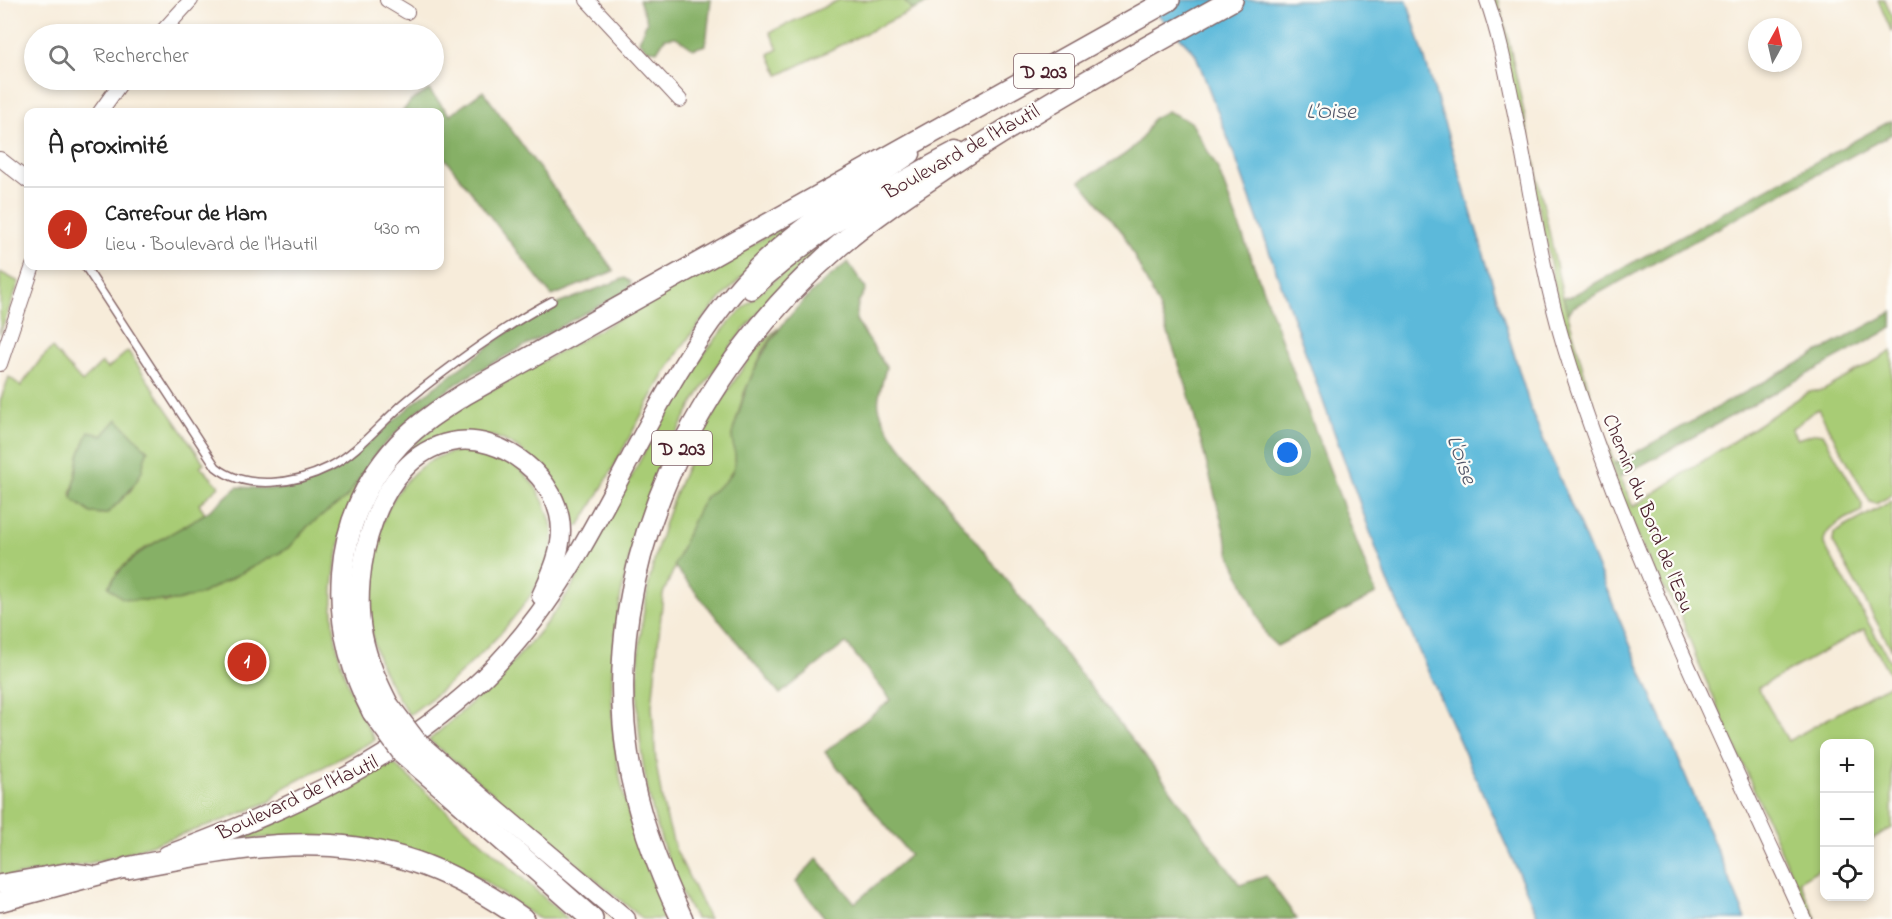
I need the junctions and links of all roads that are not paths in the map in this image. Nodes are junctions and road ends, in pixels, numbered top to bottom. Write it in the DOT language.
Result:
graph roads {
  1 [pos="191,0"];
  2 [pos="387,0"];
  3 [pos="586,0"];
  4 [pos="1170,0"];
  5 [pos="1232,0"];
  6 [pos="1486,0"];
  7 [pos="407,12"];
  8 [pos="169,24"];
  9 [pos="116,90"];
  10 [pos="680,100"];
  11 [pos="103,108"];
  12 [pos="977,109"];
  13 [pos="1029,114"];
  14 [pos="0,159"];
  15 [pos="24,178"];
  16 [pos="32,270"];
  17 [pos="88,270"];
  18 [pos="552,301"];
  19 [pos="708,330"];
  20 [pos="0,364"];
  21 [pos="514,645"];
  22 [pos="381,708"];
  23 [pos="450,782"];
  24 [pos="127,868"];
  25 [pos="100,877"];
  26 [pos="0,884"];
  27 [pos="0,902"];
  28 [pos="523,919"];
  29 [pos="592,919"];
  30 [pos="626,919"];
  31 [pos="682,919"];
  32 [pos="1804,919"];
  1 -- 8 [label="street"];
  2 -- 7 [label="street"];
  3 -- 10 [label="street"];
  4 -- 12 [label="main road, Boulevard de l'Hautil / D 203"];
  5 -- 13 [label="main road, Boulevard de l'Hautil / D 203"];
  6 -- 32 [label="street, Chemin du Bord de l'Eau"];
  9 -- 11 [label="street"];
  12 -- 19 [label="main road, Boulevard de l'Hautil"];
  12 -- 22 [label="main road, D 203"];
  13 -- 19 [label="main road, Boulevard de l'Hautil"];
  13 -- 31 [label="main road, D 203"];
  14 -- 15 [label="street"];
  16 -- 20 [label="street"];
  17 -- 18 [label="lane"];
  19 -- 21 [label="main road, Boulevard de l'Hautil"];
  21 -- 22 [label="main road, D 203"];
  21 -- 24 [label="main road, Boulevard de l'Hautil"];
  22 -- 23 [label="main road, D 203, bridge"];
  23 -- 29 [label="main road, D 203"];
  23 -- 30 [label="main road"];
  24 -- 25 [label="main road, Boulevard de l'Hautil"];
  24 -- 28 [label="main road"];
  25 -- 26 [label="main road"];
  25 -- 27 [label="main road, Boulevard de l'Hautil"];
}
